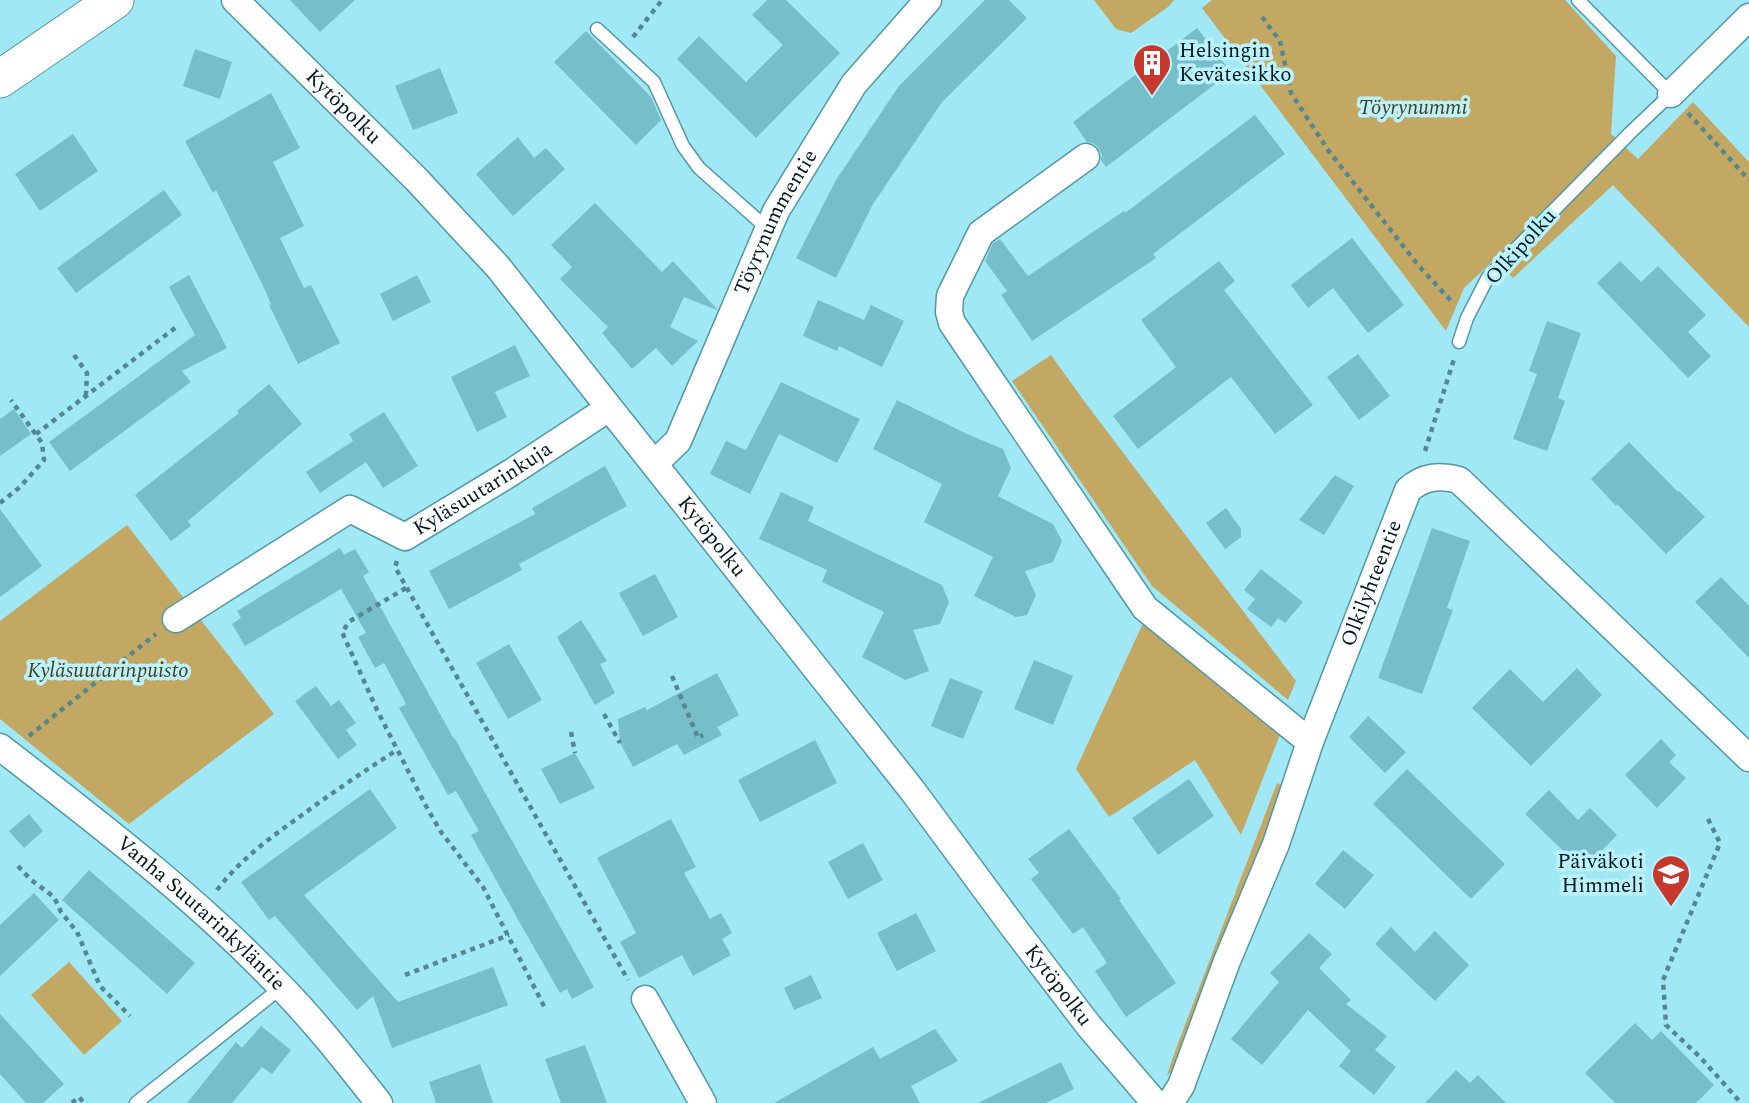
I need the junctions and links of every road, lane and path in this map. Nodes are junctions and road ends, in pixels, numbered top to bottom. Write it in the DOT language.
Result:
graph roads {
  1 [pos="114,0"];
  2 [pos="235,0"];
  3 [pos="662,0"];
  4 [pos="928,0"];
  5 [pos="1578,0"];
  6 [pos="1262,17"];
  7 [pos="1749,17"];
  8 [pos="597,29"];
  9 [pos="622,52"];
  10 [pos="0,79"];
  11 [pos="1671,94"];
  12 [pos="1086,157"];
  13 [pos="1749,180"];
  14 [pos="768,229"];
  15 [pos="1467,318"];
  16 [pos="179,325"];
  17 [pos="1459,342"];
  18 [pos="74,355"];
  19 [pos="86,395"];
  20 [pos="11,400"];
  21 [pos="609,408"];
  22 [pos="36,434"];
  23 [pos="654,464"];
  24 [pos="1426,478"];
  25 [pos="0,503"];
  26 [pos="405,537"];
  27 [pos="406,588"];
  28 [pos="176,619"];
  29 [pos="672,676"];
  30 [pos="604,714"];
  31 [pos="571,733"];
  32 [pos="703,735"];
  33 [pos="1310,742"];
  34 [pos="620,743"];
  35 [pos="4,750"];
  36 [pos="397,750"];
  37 [pos="575,753"];
  38 [pos="1749,758"];
  39 [pos="1708,819"];
  40 [pos="18,866"];
  41 [pos="201,909"];
  42 [pos="509,935"];
  43 [pos="405,975"];
  44 [pos="282,987"];
  45 [pos="645,999"];
  46 [pos="547,1010"];
  47 [pos="130,1016"];
  48 [pos="72,1103"];
  49 [pos="84,1103"];
  50 [pos="136,1103"];
  51 [pos="379,1103"];
  52 [pos="704,1103"];
  53 [pos="1154,1103"];
  54 [pos="1170,1103"];
  55 [pos="1741,1103"];
  1 -- 10 [label="street"];
  2 -- 21 [label="street, Kytöpolku"];
  3 -- 9 [label="path"];
  4 -- 14 [label="street, Töyrynummentie"];
  5 -- 11 [label="lane"];
  6 -- 15 [label="path"];
  7 -- 11 [label="street"];
  8 -- 9 [label="lane"];
  9 -- 14 [label="lane"];
  11 -- 13 [label="path"];
  11 -- 15 [label="lane, Olkipolku"];
  12 -- 33 [label="street"];
  14 -- 23 [label="street, Töyrynummentie"];
  15 -- 17 [label="lane, Olkipolku"];
  16 -- 19 [label="path"];
  17 -- 24 [label="path"];
  18 -- 19 [label="path"];
  19 -- 22 [label="path"];
  20 -- 22 [label="path"];
  21 -- 23 [label="street, Kytöpolku"];
  21 -- 26 [label="street, Kyläsuutarinkuja"];
  22 -- 25 [label="path"];
  23 -- 53 [label="street, Kytöpolku"];
  24 -- 33 [label="street, Olkilyhteentie"];
  24 -- 38 [label="street"];
  26 -- 27 [label="path"];
  26 -- 28 [label="street, Kyläsuutarinkuja"];
  27 -- 36 [label="path"];
  27 -- 45 [label="path"];
  28 -- 35 [label="path"];
  29 -- 32 [label="path"];
  30 -- 34 [label="path"];
  31 -- 37 [label="path"];
  33 -- 54 [label="street, Olkilyhteentie"];
  35 -- 41 [label="street, Vanha Suutarinkyläntie"];
  36 -- 41 [label="path"];
  36 -- 42 [label="path"];
  39 -- 55 [label="path"];
  40 -- 47 [label="path"];
  41 -- 44 [label="street, Vanha Suutarinkyläntie"];
  42 -- 43 [label="path"];
  42 -- 46 [label="path"];
  44 -- 50 [label="lane"];
  44 -- 51 [label="street, Vanha Suutarinkyläntie"];
  45 -- 52 [label="street"];
  48 -- 49 [label="path"];
}
